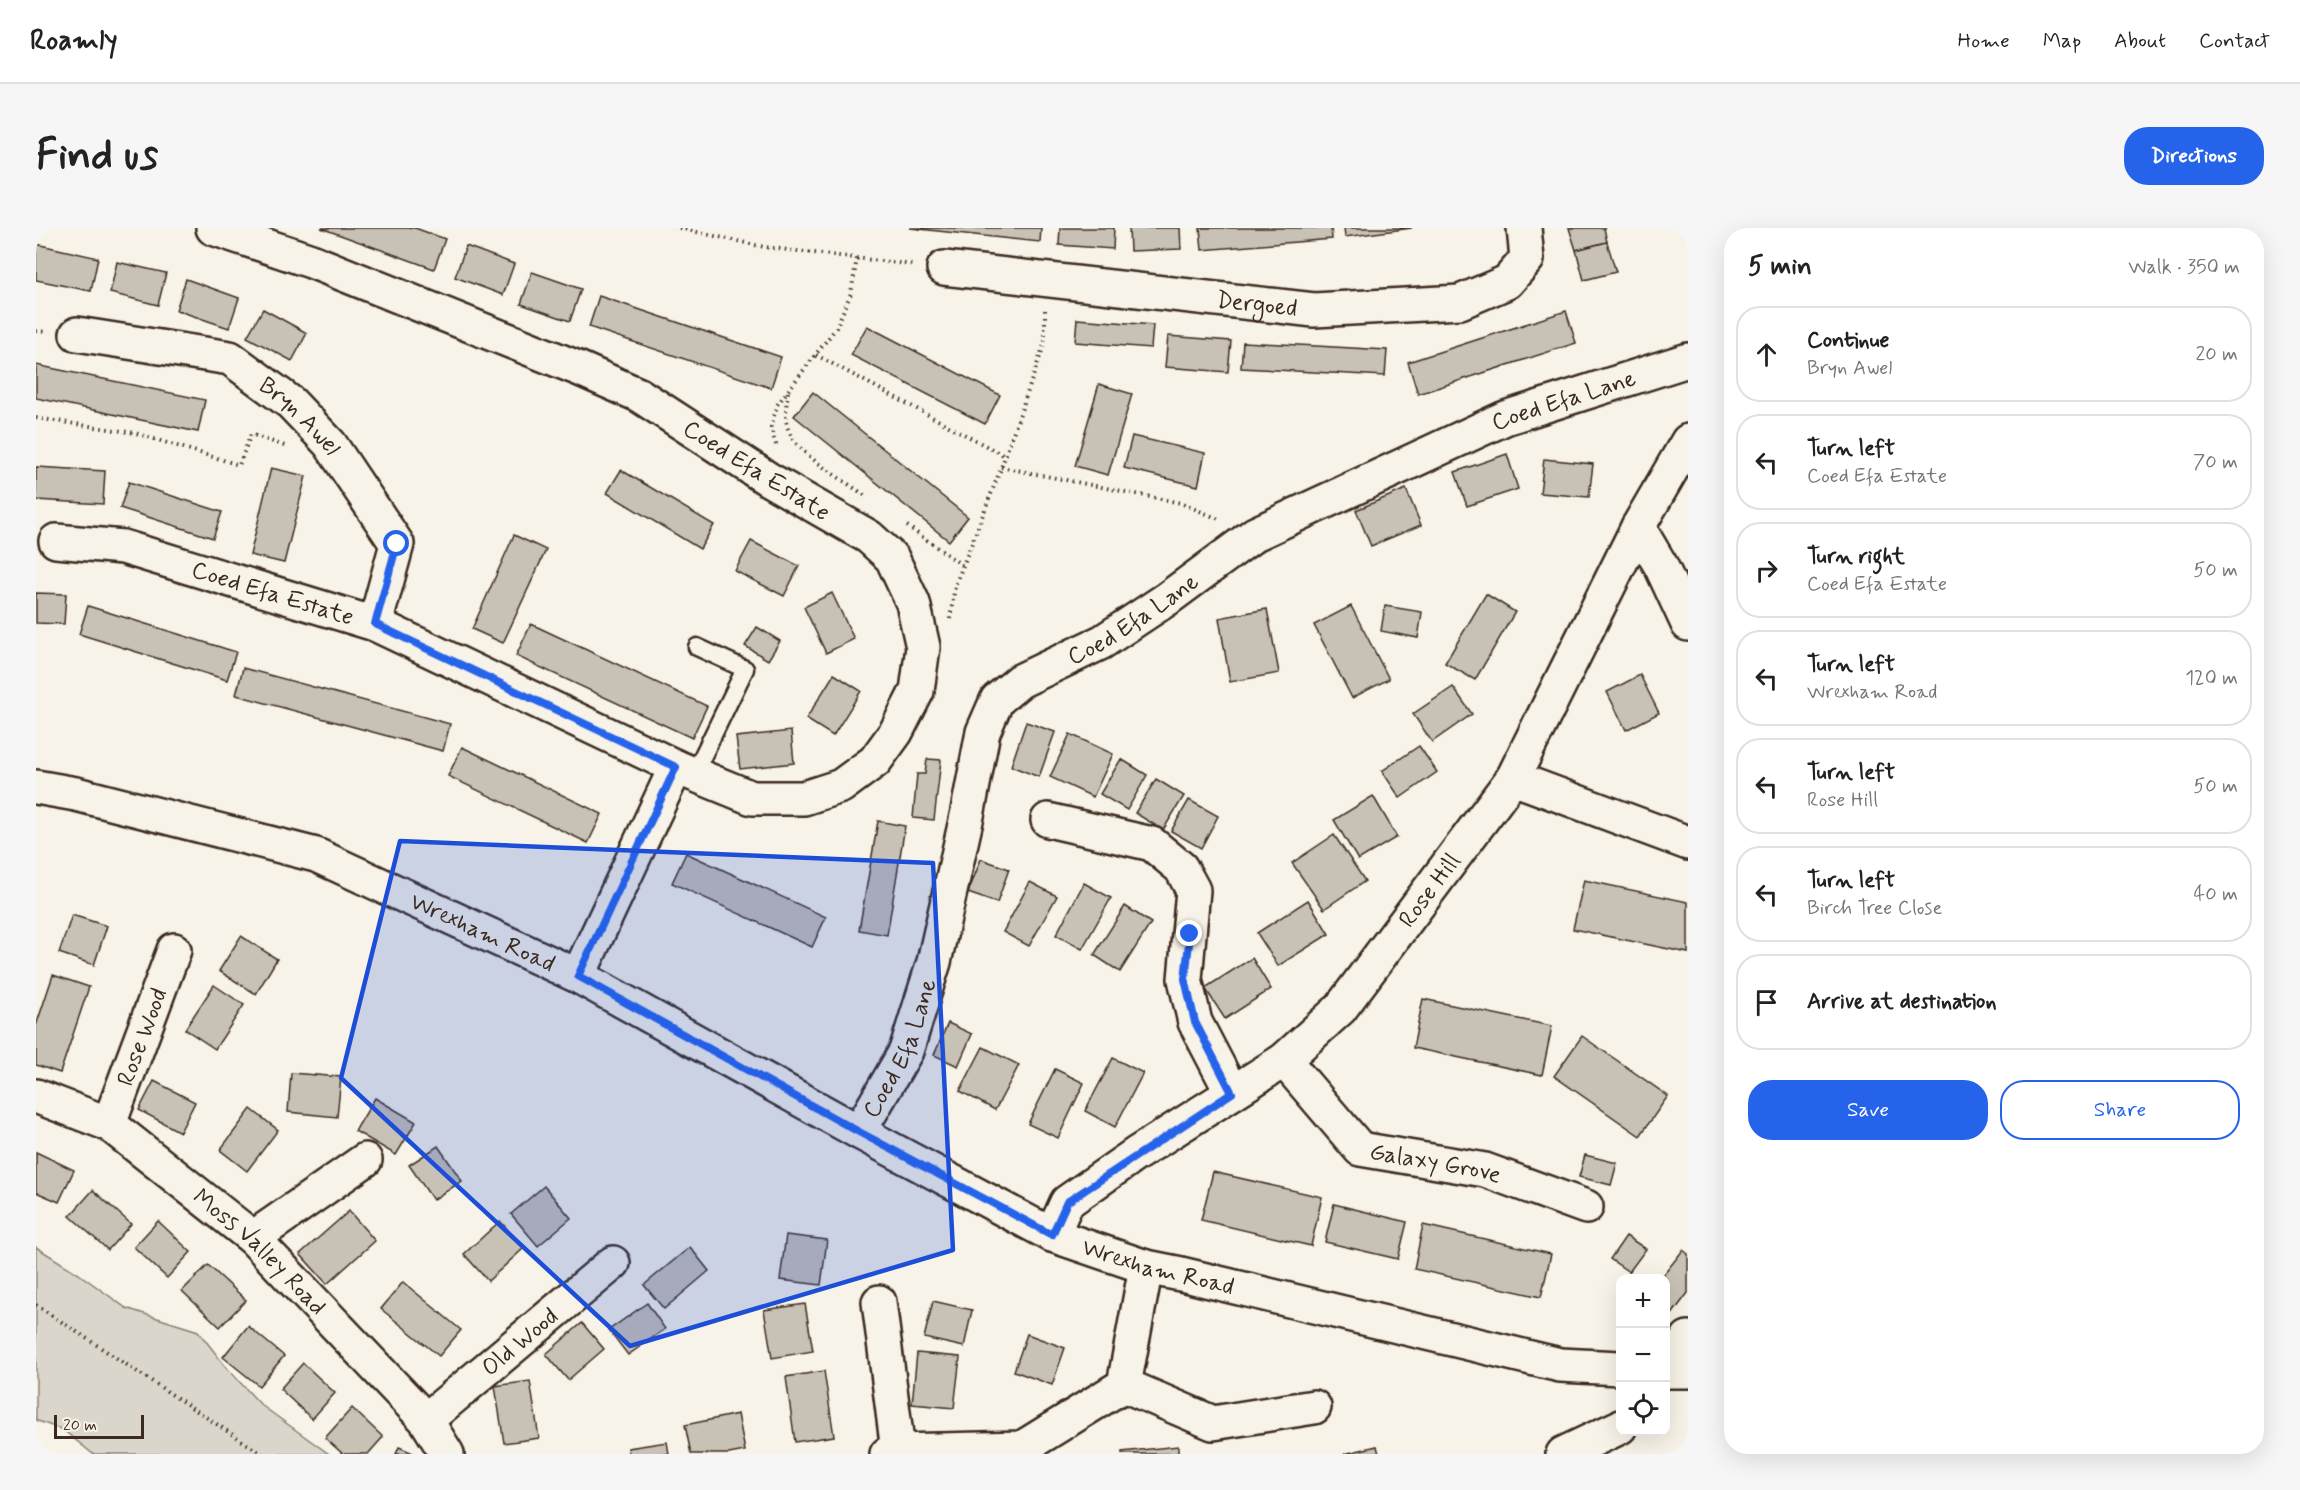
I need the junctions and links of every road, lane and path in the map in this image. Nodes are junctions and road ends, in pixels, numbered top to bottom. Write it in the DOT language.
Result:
graph roads {
  1 [pos="213,228"];
  2 [pos="679,228"];
  3 [pos="1524,228"];
  4 [pos="857,258"];
  5 [pos="944,268"];
  6 [pos="1045,279"];
  7 [pos="77,334"];
  8 [pos="816,355"];
  9 [pos="1688,360"];
  10 [pos="788,391"];
  11 [pos="36,417"];
  12 [pos="1688,441"];
  13 [pos="292,448"];
  14 [pos="777,451"];
  15 [pos="1005,456"];
  16 [pos="1001,466"];
  17 [pos="867,497"];
  18 [pos="906,525"];
  19 [pos="1638,527"];
  20 [pos="1255,534"];
  21 [pos="56,541"];
  22 [pos="963,566"];
  23 [pos="950,620"];
  24 [pos="375,624"];
  25 [pos="1688,624"];
  26 [pos="697,647"];
  27 [pos="685,770"];
  28 [pos="1513,778"];
  29 [pos="36,787"];
  30 [pos="1048,820"];
  31 [pos="1688,843"];
  32 [pos="174,950"];
  33 [pos="578,976"];
  34 [pos="1284,1060"];
  35 [pos="1232,1093"];
  36 [pos="36,1096"];
  37 [pos="109,1124"];
  38 [pos="859,1132"];
  39 [pos="365,1160"];
  40 [pos="1586,1207"];
  41 [pos="1052,1235"];
  42 [pos="253,1238"];
  43 [pos="613,1263"];
  44 [pos="1146,1268"];
  45 [pos="879,1302"];
  46 [pos="36,1305"];
  47 [pos="1688,1338"];
  48 [pos="1616,1368"];
  49 [pos="1671,1372"];
  50 [pos="1124,1385"];
  51 [pos="1314,1407"];
  52 [pos="426,1420"];
  53 [pos="1616,1429"];
  54 [pos="893,1452"];
  55 [pos="262,1454"];
  56 [pos="447,1454"];
  57 [pos="1563,1454"];
  1 -- 27 [label="street, Coed Efa Estate"];
  2 -- 4 [label="path"];
  3 -- 6 [label="street, Dergoed"];
  4 -- 5 [label="path"];
  4 -- 8 [label="path"];
  5 -- 6 [label="street, Dergoed"];
  6 -- 15 [label="path"];
  7 -- 24 [label="street, Bryn Awel"];
  8 -- 10 [label="path"];
  8 -- 15 [label="path"];
  9 -- 20 [label="street, Coed Efa Lane"];
  10 -- 14 [label="path"];
  10 -- 17 [label="path"];
  11 -- 13 [label="path"];
  12 -- 19 [label="street, Rose Hill"];
  15 -- 16 [label="path"];
  16 -- 20 [label="path"];
  16 -- 22 [label="path"];
  18 -- 22 [label="path"];
  19 -- 25 [label="street"];
  19 -- 28 [label="street, Rose Hill"];
  20 -- 38 [label="street, Coed Efa Lane"];
  21 -- 24 [label="street, Coed Efa Estate"];
  22 -- 23 [label="path"];
  24 -- 27 [label="street, Coed Efa Estate"];
  26 -- 27 [label="lane"];
  27 -- 33 [label="street"];
  28 -- 31 [label="street"];
  28 -- 34 [label="street, Rose Hill"];
  29 -- 33 [label="street, Wrexham Road"];
  30 -- 35 [label="street"];
  32 -- 37 [label="street, Rose Wood"];
  33 -- 38 [label="street, Wrexham Road"];
  34 -- 35 [label="street, Rose Hill"];
  34 -- 40 [label="street, Galaxy Grove"];
  35 -- 41 [label="street, Rose Hill"];
  36 -- 37 [label="street, Moss Valley Road"];
  37 -- 42 [label="street, Moss Valley Road"];
  38 -- 41 [label="street, Wrexham Road"];
  39 -- 42 [label="street"];
  41 -- 44 [label="street, Wrexham Road"];
  42 -- 52 [label="street, Moss Valley Road"];
  43 -- 52 [label="street, Old Wood"];
  44 -- 48 [label="street, Wrexham Road"];
  44 -- 50 [label="street"];
  45 -- 54 [label="street"];
  46 -- 55 [label="path"];
  47 -- 49 [label="street"];
  50 -- 51 [label="street"];
  50 -- 54 [label="street"];
  52 -- 56 [label="street, Moss Valley Road"];
  53 -- 57 [label="street"];
}
